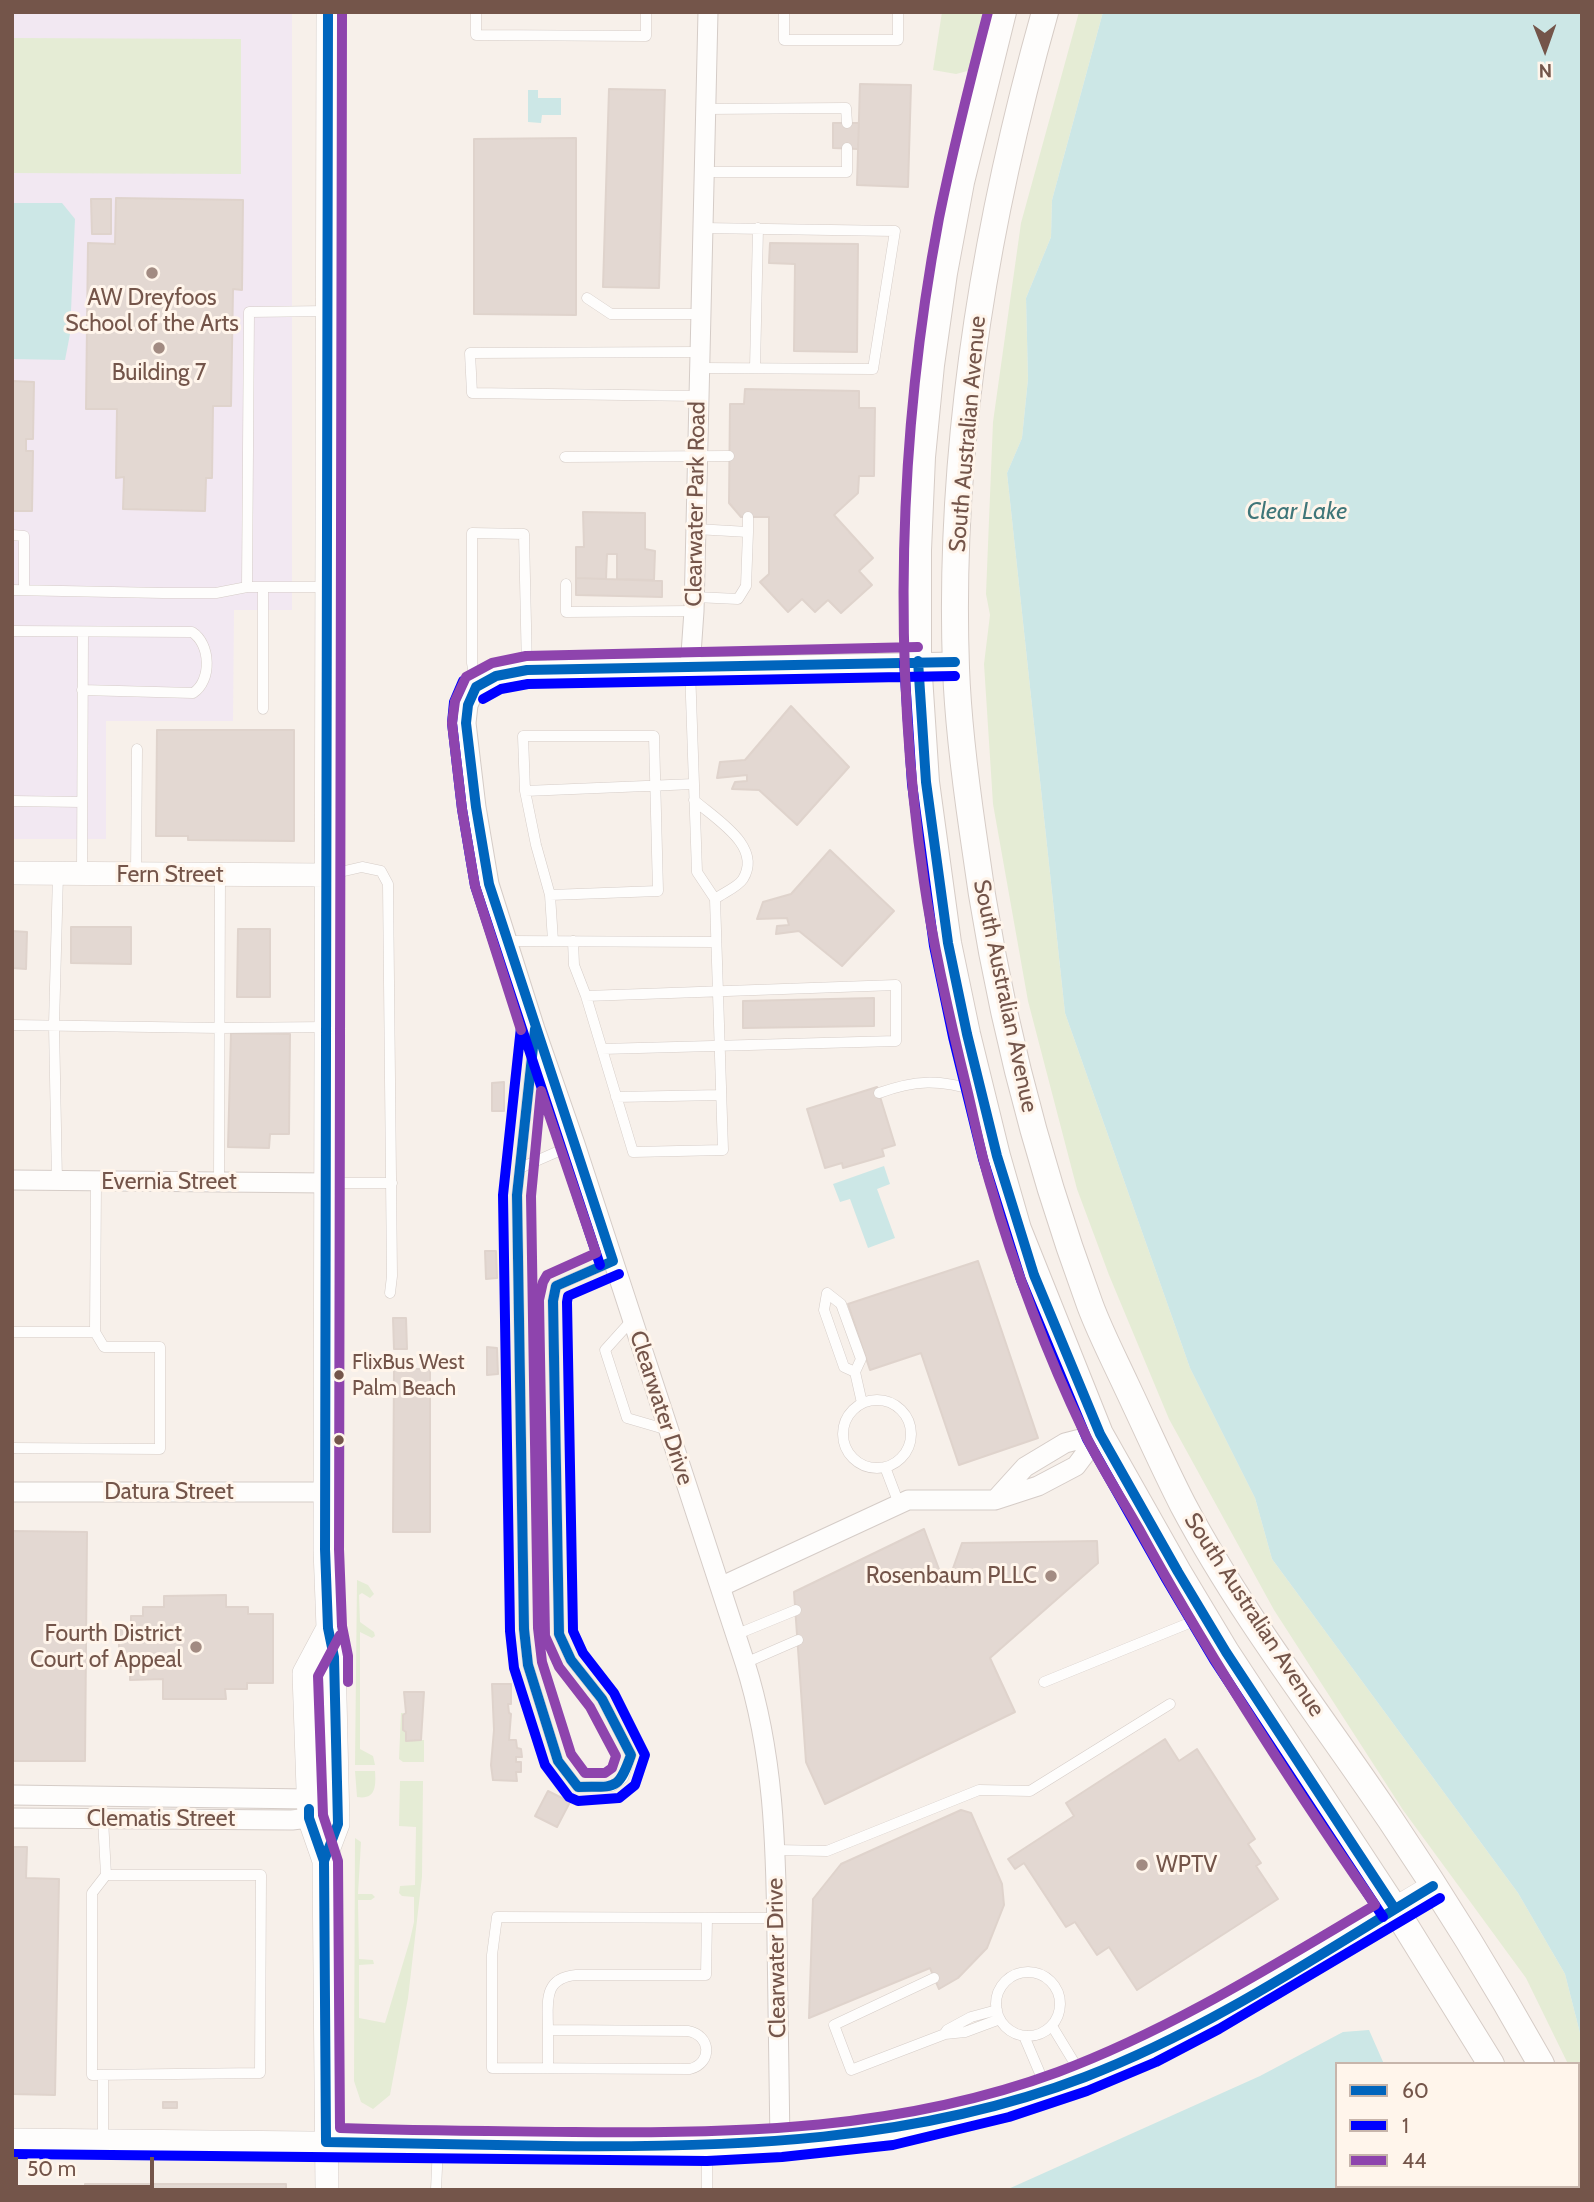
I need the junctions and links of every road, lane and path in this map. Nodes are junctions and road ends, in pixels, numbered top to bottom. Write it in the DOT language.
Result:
graph roads {
  1 [pos="328,12"];
  2 [pos="476,12"];
  3 [pos="646,12"];
  4 [pos="708,12"];
  5 [pos="785,12"];
  6 [pos="898,12"];
  7 [pos="1003,12"];
  8 [pos="1045,12"];
  9 [pos="705,109"];
  10 [pos="847,123"];
  11 [pos="847,148"];
  12 [pos="704,172"];
  13 [pos="703,228"];
  14 [pos="758,228"];
  15 [pos="587,298"];
  16 [pos="328,311"];
  17 [pos="701,314"];
  18 [pos="700,360"];
  19 [pos="755,368"];
  20 [pos="699,396"];
  21 [pos="698,456"];
  22 [pos="729,456"];
  23 [pos="565,457"];
  24 [pos="748,517"];
  25 [pos="696,529"];
  26 [pos="748,532"];
  27 [pos="12,536"];
  28 [pos="566,584"];
  29 [pos="247,587"];
  30 [pos="263,587"];
  31 [pos="327,587"];
  32 [pos="12,590"];
  33 [pos="24,590"];
  34 [pos="695,604"];
  35 [pos="12,632"];
  36 [pos="83,632"];
  37 [pos="918,662"];
  38 [pos="955,662"];
  39 [pos="690,668"];
  40 [pos="527,670"];
  41 [pos="477,687"];
  42 [pos="82,690"];
  43 [pos="263,709"];
  44 [pos="137,749"];
  45 [pos="694,784"];
  46 [pos="656,785"];
  47 [pos="525,791"];
  48 [pos="694,800"];
  49 [pos="12,801"];
  50 [pos="82,802"];
  51 [pos="12,873"];
  52 [pos="58,874"];
  53 [pos="82,874"];
  54 [pos="136,875"];
  55 [pos="220,875"];
  56 [pos="327,875"];
  57 [pos="550,895"];
  58 [pos="715,899"];
  59 [pos="508,941"];
  60 [pos="553,941"];
  61 [pos="573,941"];
  62 [pos="715,942"];
  63 [pos="718,990"];
  64 [pos="586,996"];
  65 [pos="54,1024"];
  66 [pos="12,1025"];
  67 [pos="327,1027"];
  68 [pos="220,1028"];
  69 [pos="535,1029"];
  70 [pos="720,1046"];
  71 [pos="602,1049"];
  72 [pos="982,1092"];
  73 [pos="879,1093"];
  74 [pos="721,1095"];
  75 [pos="616,1097"];
  76 [pos="575,1144"];
  77 [pos="520,1168"];
  78 [pos="12,1180"];
  79 [pos="57,1181"];
  80 [pos="96,1181"];
  81 [pos="219,1182"];
  82 [pos="327,1183"];
  83 [pos="392,1183"];
  84 [pos="613,1261"];
  85 [pos="390,1293"];
  86 [pos="632,1320"];
  87 [pos="850,1327"];
  88 [pos="12,1332"];
  89 [pos="95,1332"];
  90 [pos="832,1334"];
  91 [pos="855,1372"];
  92 [pos="862,1403"];
  93 [pos="1142,1420"];
  94 [pos="668,1430"];
  95 [pos="1100,1434"];
  96 [pos="12,1448"];
  97 [pos="885,1467"];
  98 [pos="12,1492"];
  99 [pos="325,1492"];
  100 [pos="900,1504"];
  101 [pos="720,1587"];
  102 [pos="796,1610"];
  103 [pos="1204,1616"];
  104 [pos="328,1628"];
  105 [pos="736,1634"];
  106 [pos="798,1640"];
  107 [pos="745,1663"];
  108 [pos="1044,1682"];
  109 [pos="1170,1704"];
  110 [pos="306,1738"];
  111 [pos="12,1795"];
  112 [pos="338,1805"];
  113 [pos="309,1808"];
  114 [pos="12,1818"];
  115 [pos="103,1819"];
  116 [pos="776,1850"];
  117 [pos="324,1861"];
  118 [pos="106,1875"];
  119 [pos="1433,1885"];
  120 [pos="1395,1909"];
  121 [pos="707,1918"];
  122 [pos="777,1918"];
  123 [pos="934,1978"];
  124 [pos="998,2015"];
  125 [pos="1052,2026"];
  126 [pos="548,2030"];
  127 [pos="1024,2036"];
  128 [pos="1490,2062"];
  129 [pos="1540,2062"];
  130 [pos="548,2068"];
  131 [pos="103,2075"];
  132 [pos="1083,2078"];
  133 [pos="1047,2090"];
  134 [pos="12,2140"];
  135 [pos="103,2141"];
  136 [pos="326,2142"];
  137 [pos="780,2143"];
  138 [pos="438,2145"];
  139 [pos="707,2147"];
  140 [pos="327,2190"];
  141 [pos="436,2190"];
  142 [pos="707,2190"];
  1 -- 16 [label="street"];
  2 -- 3 [label="lane"];
  4 -- 9 [label="street, Clearwater Park Road"];
  5 -- 6 [label="lane"];
  7 -- 37 [label="main road, South Australian Avenue"];
  8 -- 38 [label="main road, South Australian Avenue"];
  9 -- 10 [label="lane"];
  9 -- 12 [label="street, Clearwater Park Road"];
  11 -- 12 [label="lane"];
  12 -- 13 [label="street, Clearwater Park Road"];
  13 -- 14 [label="lane"];
  13 -- 17 [label="street, Clearwater Park Road"];
  14 -- 19 [label="lane"];
  14 -- 19 [label="lane"];
  15 -- 17 [label="lane"];
  16 -- 29 [label="lane"];
  16 -- 31 [label="street"];
  17 -- 18 [label="street, Clearwater Park Road"];
  18 -- 19 [label="lane"];
  18 -- 20 [label="street, Clearwater Park Road"];
  18 -- 20 [label="lane"];
  20 -- 21 [label="street, Clearwater Park Road"];
  21 -- 22 [label="lane"];
  21 -- 23 [label="lane"];
  21 -- 25 [label="street, Clearwater Park Road"];
  24 -- 26 [label="lane"];
  25 -- 26 [label="lane"];
  25 -- 34 [label="street, Clearwater Park Road"];
  26 -- 34 [label="lane"];
  27 -- 33 [label="lane"];
  28 -- 34 [label="lane"];
  29 -- 30 [label="lane"];
  29 -- 33 [label="lane"];
  30 -- 31 [label="lane"];
  30 -- 43 [label="lane"];
  31 -- 56 [label="street"];
  32 -- 33 [label="lane"];
  34 -- 39 [label="street, Clearwater Park Road"];
  35 -- 36 [label="lane"];
  36 -- 42 [label="lane"];
  36 -- 42 [label="lane"];
  37 -- 38 [label="street"];
  37 -- 39 [label="street"];
  37 -- 72 [label="main road, South Australian Avenue"];
  38 -- 93 [label="main road, South Australian Avenue"];
  39 -- 40 [label="street"];
  39 -- 45 [label="lane, Clearwater Park Road"];
  40 -- 41 [label="street"];
  40 -- 41 [label="lane"];
  41 -- 59 [label="street, Clearwater Drive"];
  42 -- 50 [label="lane"];
  44 -- 54 [label="lane"];
  45 -- 46 [label="lane"];
  45 -- 48 [label="lane, Clearwater Park Road"];
  46 -- 47 [label="lane"];
  46 -- 47 [label="lane"];
  46 -- 57 [label="lane"];
  47 -- 57 [label="lane"];
  48 -- 58 [label="lane, Clearwater Park Road"];
  48 -- 58 [label="lane"];
  49 -- 50 [label="lane"];
  50 -- 53 [label="lane"];
  51 -- 52 [label="street, Fern Street"];
  52 -- 53 [label="street, Fern Street"];
  52 -- 65 [label="lane"];
  53 -- 54 [label="street, Fern Street"];
  54 -- 55 [label="street, Fern Street"];
  55 -- 56 [label="street, Fern Street"];
  55 -- 68 [label="lane"];
  56 -- 67 [label="street"];
  56 -- 83 [label="lane"];
  57 -- 60 [label="lane"];
  58 -- 62 [label="lane"];
  59 -- 60 [label="lane"];
  59 -- 69 [label="street, Clearwater Drive"];
  60 -- 61 [label="lane"];
  61 -- 62 [label="lane"];
  61 -- 64 [label="lane"];
  62 -- 63 [label="lane"];
  63 -- 64 [label="lane"];
  63 -- 70 [label="lane"];
  63 -- 70 [label="lane"];
  64 -- 71 [label="lane"];
  65 -- 66 [label="lane"];
  65 -- 68 [label="lane"];
  65 -- 79 [label="lane"];
  67 -- 68 [label="lane"];
  67 -- 82 [label="street"];
  68 -- 81 [label="lane"];
  69 -- 76 [label="street, Clearwater Drive"];
  69 -- 77 [label="lane"];
  70 -- 71 [label="lane"];
  70 -- 74 [label="lane"];
  71 -- 75 [label="lane"];
  72 -- 73 [label="lane"];
  72 -- 95 [label="main road, South Australian Avenue"];
  74 -- 75 [label="lane"];
  74 -- 75 [label="lane"];
  76 -- 77 [label="lane"];
  76 -- 84 [label="street, Clearwater Drive"];
  77 -- 84 [label="lane"];
  78 -- 79 [label="street, Evernia Street"];
  79 -- 80 [label="street, Evernia Street"];
  80 -- 81 [label="street, Evernia Street"];
  80 -- 89 [label="lane"];
  81 -- 82 [label="street, Evernia Street"];
  82 -- 83 [label="lane"];
  82 -- 99 [label="street"];
  83 -- 85 [label="lane"];
  84 -- 86 [label="street, Clearwater Drive"];
  86 -- 94 [label="street, Clearwater Drive"];
  86 -- 94 [label="lane"];
  87 -- 90 [label="lane"];
  87 -- 90 [label="lane"];
  87 -- 91 [label="lane"];
  88 -- 89 [label="lane"];
  89 -- 96 [label="lane"];
  90 -- 91 [label="lane"];
  91 -- 92 [label="lane"];
  92 -- 97 [label="lane"];
  92 -- 97 [label="lane"];
  93 -- 95 [label="main road"];
  93 -- 119 [label="main road, South Australian Avenue"];
  94 -- 101 [label="street, Clearwater Drive"];
  95 -- 100 [label="street"];
  95 -- 103 [label="main road, South Australian Avenue"];
  97 -- 100 [label="lane"];
  98 -- 99 [label="street, Datura Street"];
  99 -- 104 [label="street"];
  100 -- 101 [label="street"];
  101 -- 105 [label="street, Clearwater Drive"];
  102 -- 105 [label="lane"];
  103 -- 108 [label="lane"];
  103 -- 120 [label="main road, South Australian Avenue"];
  104 -- 110 [label="street"];
  104 -- 112 [label="street"];
  105 -- 107 [label="street, Clearwater Drive"];
  106 -- 107 [label="lane"];
  107 -- 116 [label="street, Clearwater Drive"];
  109 -- 116 [label="lane"];
  110 -- 112 [label="street"];
  110 -- 113 [label="street"];
  111 -- 113 [label="street, Clematis Street"];
  112 -- 117 [label="street"];
  113 -- 115 [label="street, Clematis Street"];
  113 -- 117 [label="street"];
  114 -- 115 [label="street, Clematis Street"];
  115 -- 118 [label="lane"];
  116 -- 122 [label="street, Clearwater Drive"];
  117 -- 136 [label="street"];
  118 -- 131 [label="lane"];
  118 -- 131 [label="lane"];
  119 -- 120 [label="street"];
  119 -- 129 [label="main road, South Australian Avenue"];
  120 -- 128 [label="main road, South Australian Avenue"];
  120 -- 132 [label="street"];
  121 -- 122 [label="lane"];
  121 -- 126 [label="lane"];
  121 -- 130 [label="lane"];
  122 -- 137 [label="street, Clearwater Drive"];
  123 -- 124 [label="lane"];
  124 -- 125 [label="lane"];
  124 -- 127 [label="lane"];
  125 -- 127 [label="lane"];
  125 -- 132 [label="lane"];
  126 -- 130 [label="lane"];
  126 -- 130 [label="lane"];
  127 -- 133 [label="lane"];
  131 -- 135 [label="lane"];
  132 -- 133 [label="street"];
  133 -- 137 [label="street"];
  134 -- 135 [label="street"];
  135 -- 136 [label="street"];
  136 -- 138 [label="street"];
  136 -- 140 [label="street"];
  137 -- 139 [label="street"];
  138 -- 139 [label="street"];
  138 -- 141 [label="lane"];
  139 -- 142 [label="lane"];
}
